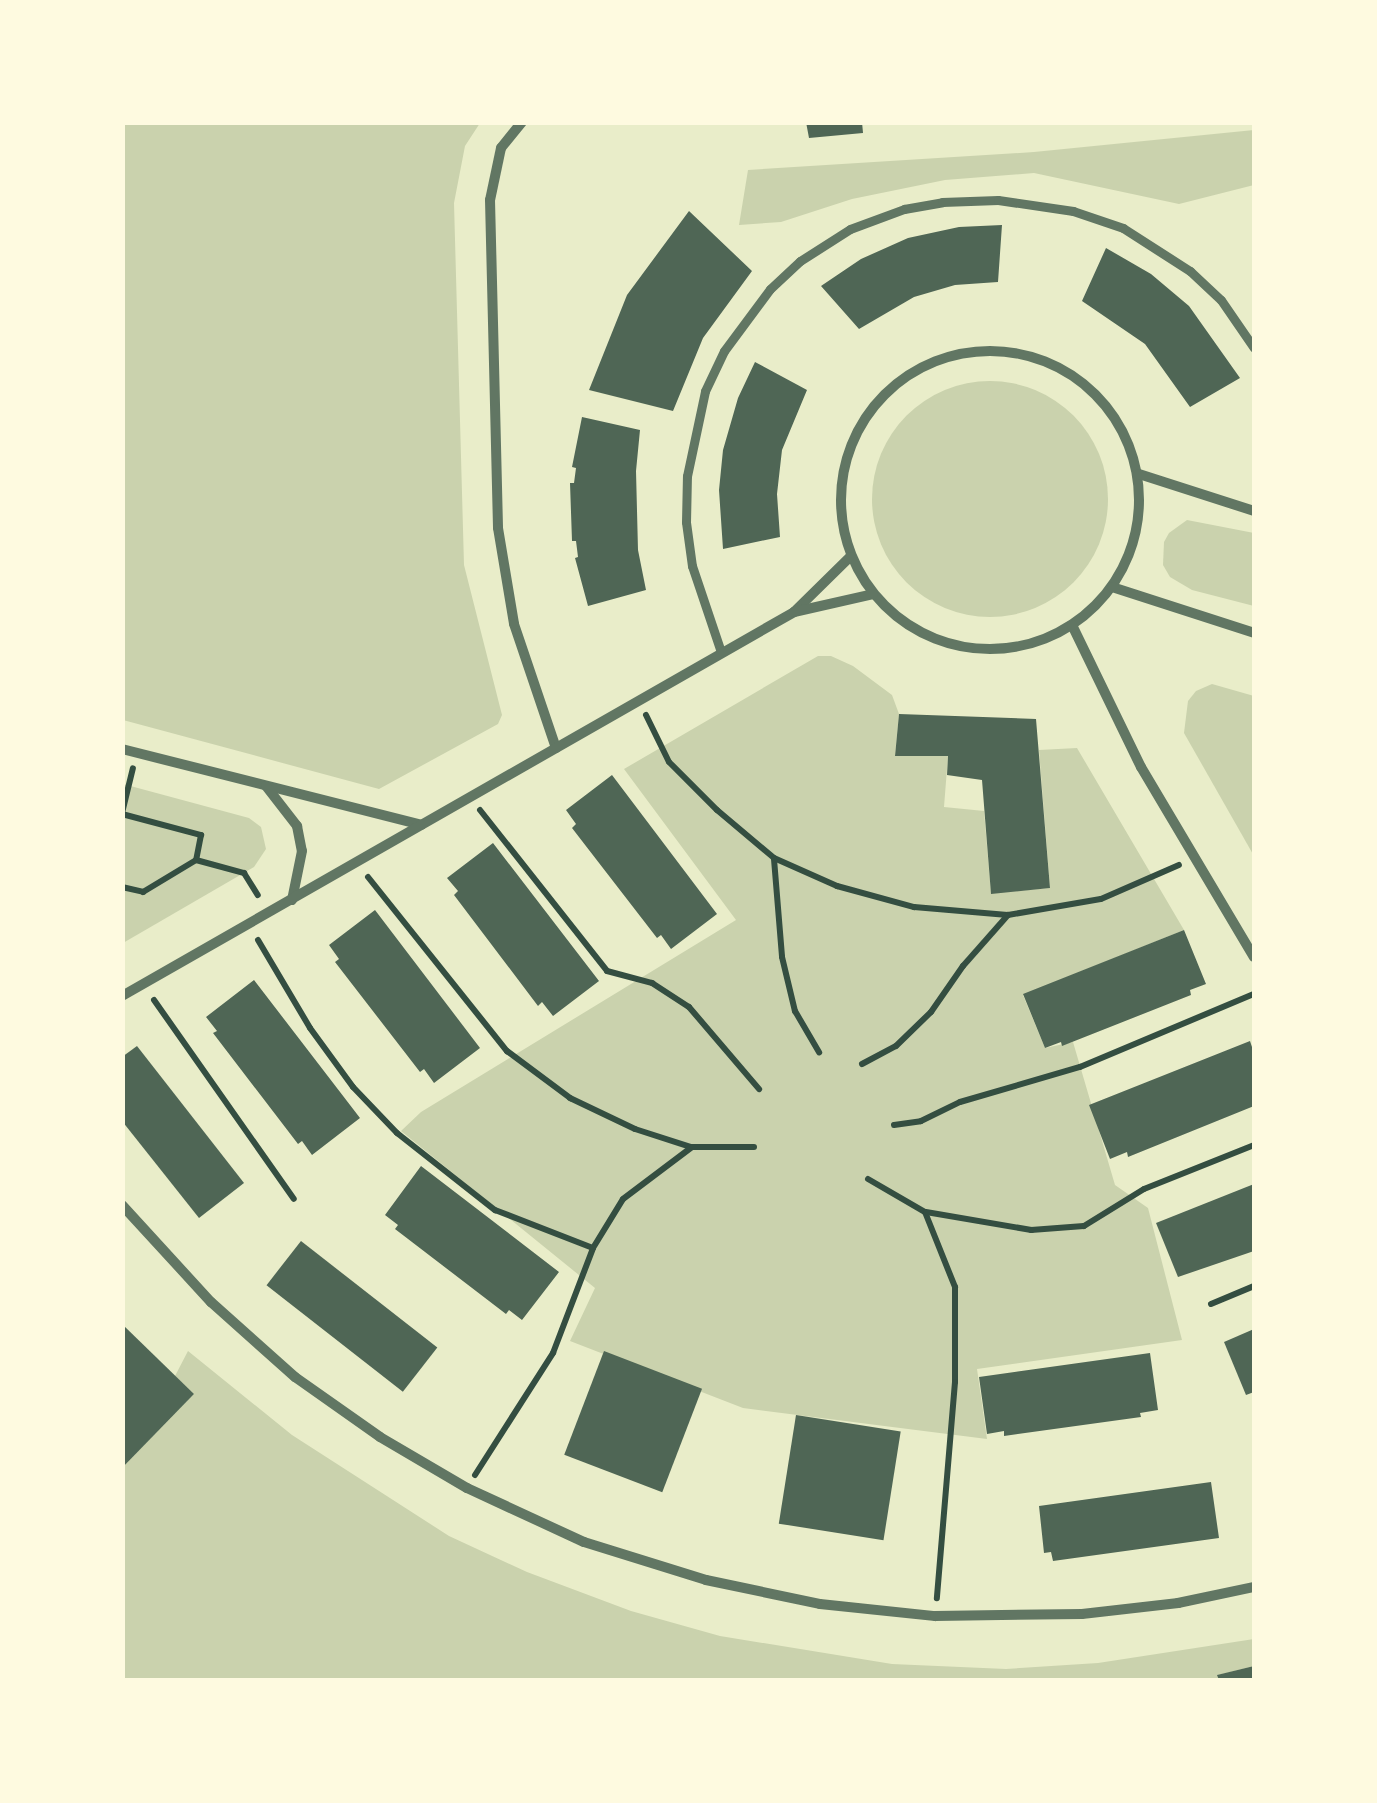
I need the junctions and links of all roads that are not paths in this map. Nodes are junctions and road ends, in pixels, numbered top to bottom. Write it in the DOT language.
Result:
graph roads {
  1 [pos="522,122"];
  2 [pos="1254,348"];
  3 [pos="1138,474"];
  4 [pos="1254,511"];
  5 [pos="850,557"];
  6 [pos="1112,586"];
  7 [pos="874,594"];
  8 [pos="794,612"];
  9 [pos="1072,625"];
  10 [pos="1254,633"];
  11 [pos="721,652"];
  12 [pos="122,748"];
  13 [pos="556,748"];
  14 [pos="265,785"];
  15 [pos="422,824"];
  16 [pos="292,900"];
  17 [pos="1254,957"];
  18 [pos="122,996"];
  19 [pos="122,1204"];
  20 [pos="1254,1587"];
  1 -- 13 [label="street"];
  2 -- 11 [label="street"];
  3 -- 4 [label="street"];
  3 -- 5 [label="street"];
  3 -- 6 [label="street"];
  5 -- 7 [label="street"];
  5 -- 8 [label="street"];
  6 -- 9 [label="street"];
  6 -- 10 [label="street"];
  7 -- 8 [label="street"];
  7 -- 9 [label="street"];
  8 -- 11 [label="street"];
  9 -- 17 [label="street"];
  11 -- 13 [label="street"];
  12 -- 14 [label="street"];
  13 -- 15 [label="street"];
  14 -- 15 [label="street"];
  14 -- 16 [label="street"];
  15 -- 16 [label="street"];
  16 -- 18 [label="street"];
  19 -- 20 [label="street"];
}
